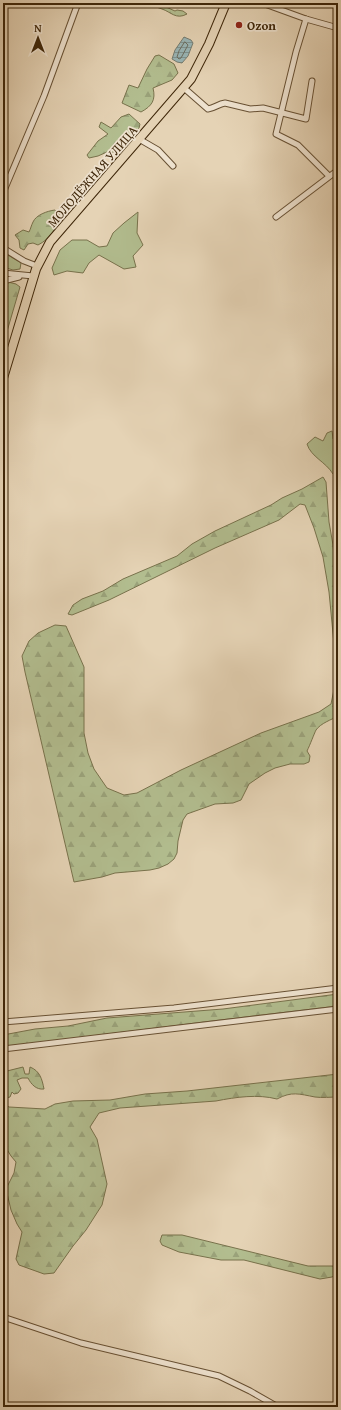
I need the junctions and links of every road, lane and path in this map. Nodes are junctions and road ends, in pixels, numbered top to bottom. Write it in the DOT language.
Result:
graph roads {
  1 [pos="78,3"];
  2 [pos="226,3"];
  3 [pos="262,3"];
  4 [pos="306,19"];
  5 [pos="338,28"];
  6 [pos="312,81"];
  7 [pos="184,88"];
  8 [pos="281,113"];
  9 [pos="139,139"];
  10 [pos="173,166"];
  11 [pos="338,170"];
  12 [pos="329,176"];
  13 [pos="3,193"];
  14 [pos="276,216"];
  15 [pos="3,248"];
  16 [pos="37,266"];
  17 [pos="3,273"];
  18 [pos="23,275"];
  19 [pos="33,276"];
  20 [pos="3,281"];
  21 [pos="3,378"];
  22 [pos="338,988"];
  23 [pos="338,1009"];
  24 [pos="3,1022"];
  25 [pos="3,1050"];
  26 [pos="3,1317"];
  27 [pos="278,1407"];
  1 -- 13 [label="street"];
  2 -- 7 [label="main road, МОЛОДЁЖНАЯ УЛИЦА"];
  3 -- 4 [label="street"];
  4 -- 5 [label="street"];
  4 -- 8 [label="street"];
  6 -- 8 [label="street"];
  7 -- 8 [label="street"];
  7 -- 9 [label="main road, МОЛОДЁЖНАЯ УЛИЦА"];
  8 -- 12 [label="street"];
  9 -- 10 [label="street"];
  9 -- 16 [label="main road, МОЛОДЁЖНАЯ УЛИЦА"];
  11 -- 12 [label="street"];
  12 -- 14 [label="street"];
  15 -- 16 [label="street"];
  16 -- 19 [label="main road, МОЛОДЁЖНАЯ УЛИЦА"];
  17 -- 18 [label="street"];
  18 -- 19 [label="street"];
  18 -- 20 [label="street"];
  19 -- 21 [label="main road, МОЛОДЁЖНАЯ УЛИЦА"];
  22 -- 24 [label="street"];
  23 -- 25 [label="street"];
  26 -- 27 [label="street"];
}
